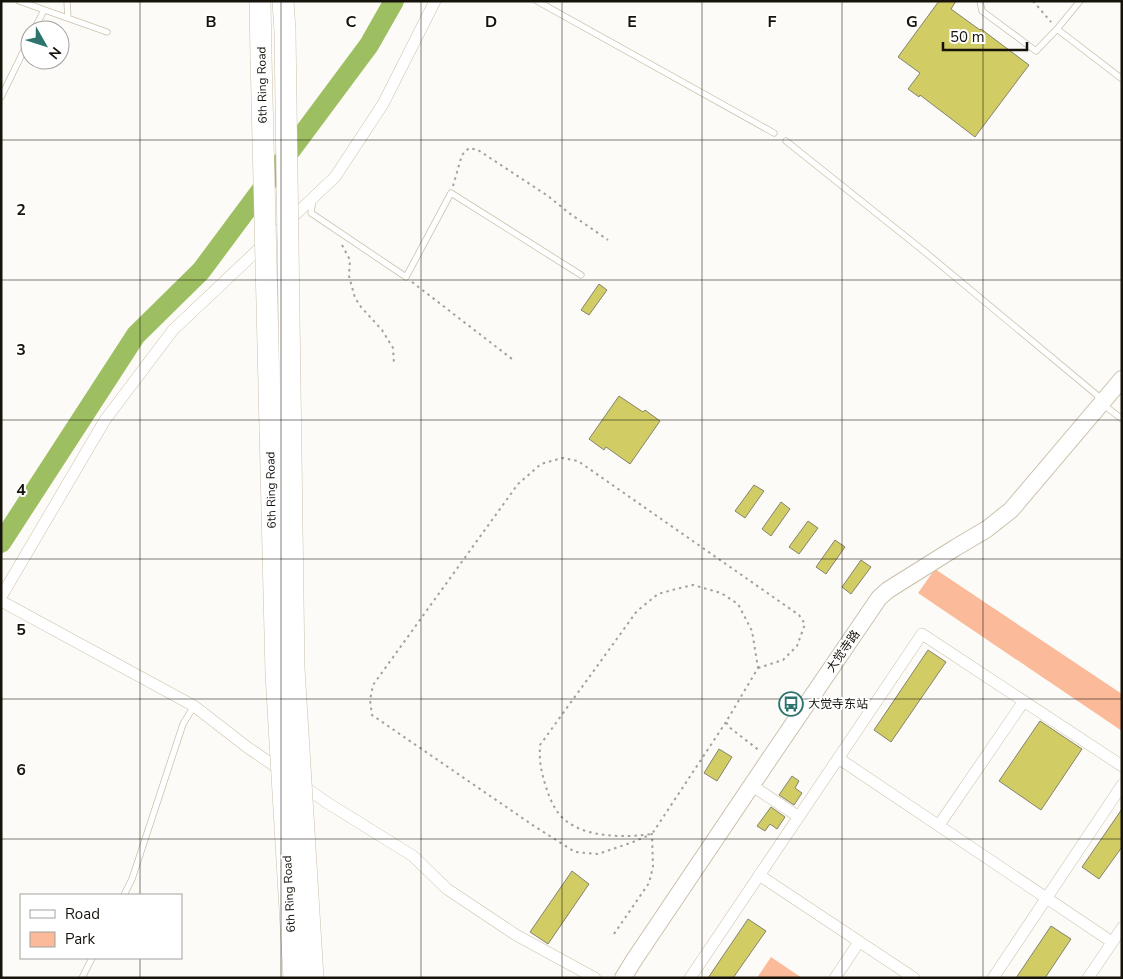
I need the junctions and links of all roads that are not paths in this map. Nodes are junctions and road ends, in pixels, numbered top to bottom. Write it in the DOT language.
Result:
graph roads {
  1 [pos="19,1"];
  2 [pos="68,1"];
  3 [pos="260,1"];
  4 [pos="283,1"];
  5 [pos="435,1"];
  6 [pos="537,1"];
  7 [pos="980,1"];
  8 [pos="1080,1"];
  9 [pos="44,10"];
  10 [pos="68,18"];
  11 [pos="39,20"];
  12 [pos="1058,29"];
  13 [pos="107,32"];
  14 [pos="20,58"];
  15 [pos="1122,79"];
  16 [pos="1,97"];
  17 [pos="774,133"];
  18 [pos="786,140"];
  19 [pos="314,197"];
  20 [pos="581,275"];
  21 [pos="1122,378"];
  22 [pos="1101,403"];
  23 [pos="1122,419"];
  24 [pos="1,599"];
  25 [pos="1024,701"];
  26 [pos="194,706"];
  27 [pos="838,758"];
  28 [pos="1122,766"];
  29 [pos="751,785"];
  30 [pos="1122,785"];
  31 [pos="799,817"];
  32 [pos="939,826"];
  33 [pos="759,876"];
  34 [pos="124,894"];
  35 [pos="1046,898"];
  36 [pos="1122,928"];
  37 [pos="859,942"];
  38 [pos="1112,942"];
  39 [pos="92,959"];
  40 [pos="82,978"];
  41 [pos="294,978"];
  42 [pos="313,978"];
  43 [pos="595,978"];
  44 [pos="623,978"];
  45 [pos="690,978"];
  46 [pos="835,978"];
  47 [pos="914,978"];
  48 [pos="993,978"];
  49 [pos="1088,978"];
  1 -- 9 [label="lane"];
  2 -- 10 [label="lane"];
  3 -- 41 [label="highway, 6th Ring Road, bridge"];
  4 -- 42 [label="highway, 6th Ring Road, bridge"];
  5 -- 19 [label="street"];
  6 -- 17 [label="lane"];
  7 -- 12 [label="lane"];
  8 -- 12 [label="lane"];
  9 -- 10 [label="lane"];
  9 -- 11 [label="lane"];
  10 -- 13 [label="lane"];
  12 -- 15 [label="lane"];
  14 -- 16 [label="lane"];
  18 -- 22 [label="lane"];
  19 -- 20 [label="lane"];
  19 -- 24 [label="street"];
  21 -- 22 [label="main road, 大觉寺路"];
  22 -- 23 [label="lane"];
  22 -- 29 [label="main road, 大觉寺路"];
  24 -- 26 [label="street"];
  25 -- 27 [label="street"];
  25 -- 28 [label="street"];
  25 -- 32 [label="street"];
  26 -- 34 [label="lane"];
  26 -- 43 [label="street"];
  27 -- 31 [label="street"];
  27 -- 32 [label="street"];
  29 -- 31 [label="street"];
  29 -- 44 [label="main road, 大觉寺路"];
  30 -- 35 [label="street"];
  31 -- 33 [label="street"];
  32 -- 35 [label="street"];
  33 -- 37 [label="street"];
  33 -- 45 [label="street"];
  35 -- 38 [label="street"];
  35 -- 48 [label="street"];
  36 -- 38 [label="street"];
  37 -- 46 [label="street"];
  37 -- 47 [label="street"];
  38 -- 49 [label="street"];
  39 -- 40 [label="lane"];
}
